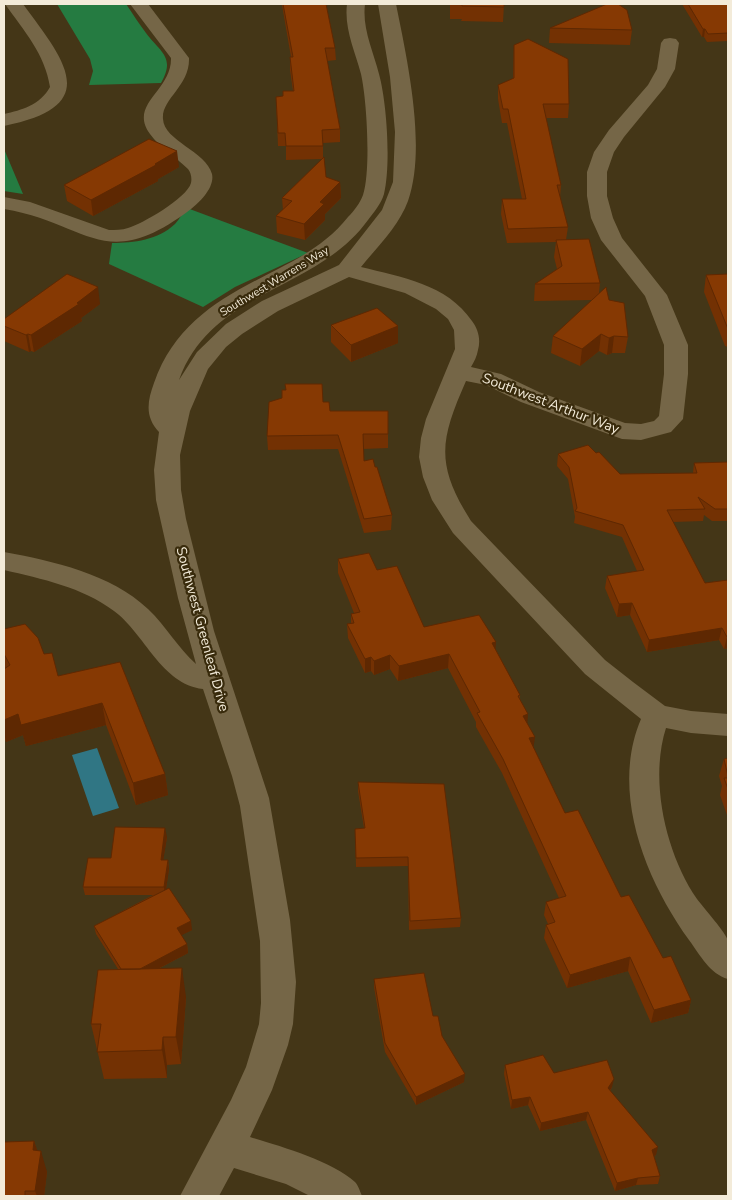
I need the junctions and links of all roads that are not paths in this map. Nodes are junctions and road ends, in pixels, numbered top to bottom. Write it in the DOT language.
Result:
graph roads {
  1 [pos="14,4"];
  2 [pos="139,4"];
  3 [pos="356,4"];
  4 [pos="387,4"];
  5 [pos="670,44"];
  6 [pos="4,120"];
  7 [pos="4,203"];
  8 [pos="347,270"];
  9 [pos="458,372"];
  10 [pos="173,430"];
  11 [pos="4,561"];
  12 [pos="214,679"];
  13 [pos="657,714"];
  14 [pos="728,725"];
  15 [pos="728,965"];
  16 [pos="224,1147"];
  17 [pos="199,1196"];
  18 [pos="343,1196"];
  1 -- 6 [label="street"];
  2 -- 7 [label="street"];
  3 -- 10 [label="street, Southwest Warrens Way"];
  4 -- 8 [label="street"];
  5 -- 9 [label="street, Southwest Arthur Way"];
  8 -- 9 [label="street"];
  8 -- 10 [label="street, Southwest Greenleaf Drive"];
  9 -- 13 [label="street"];
  10 -- 12 [label="street, Southwest Greenleaf Drive"];
  11 -- 12 [label="street"];
  12 -- 16 [label="street, Southwest Greenleaf Drive"];
  13 -- 14 [label="street"];
  13 -- 15 [label="street"];
  16 -- 17 [label="street, Southwest Greenleaf Drive"];
  16 -- 18 [label="street"];
}
